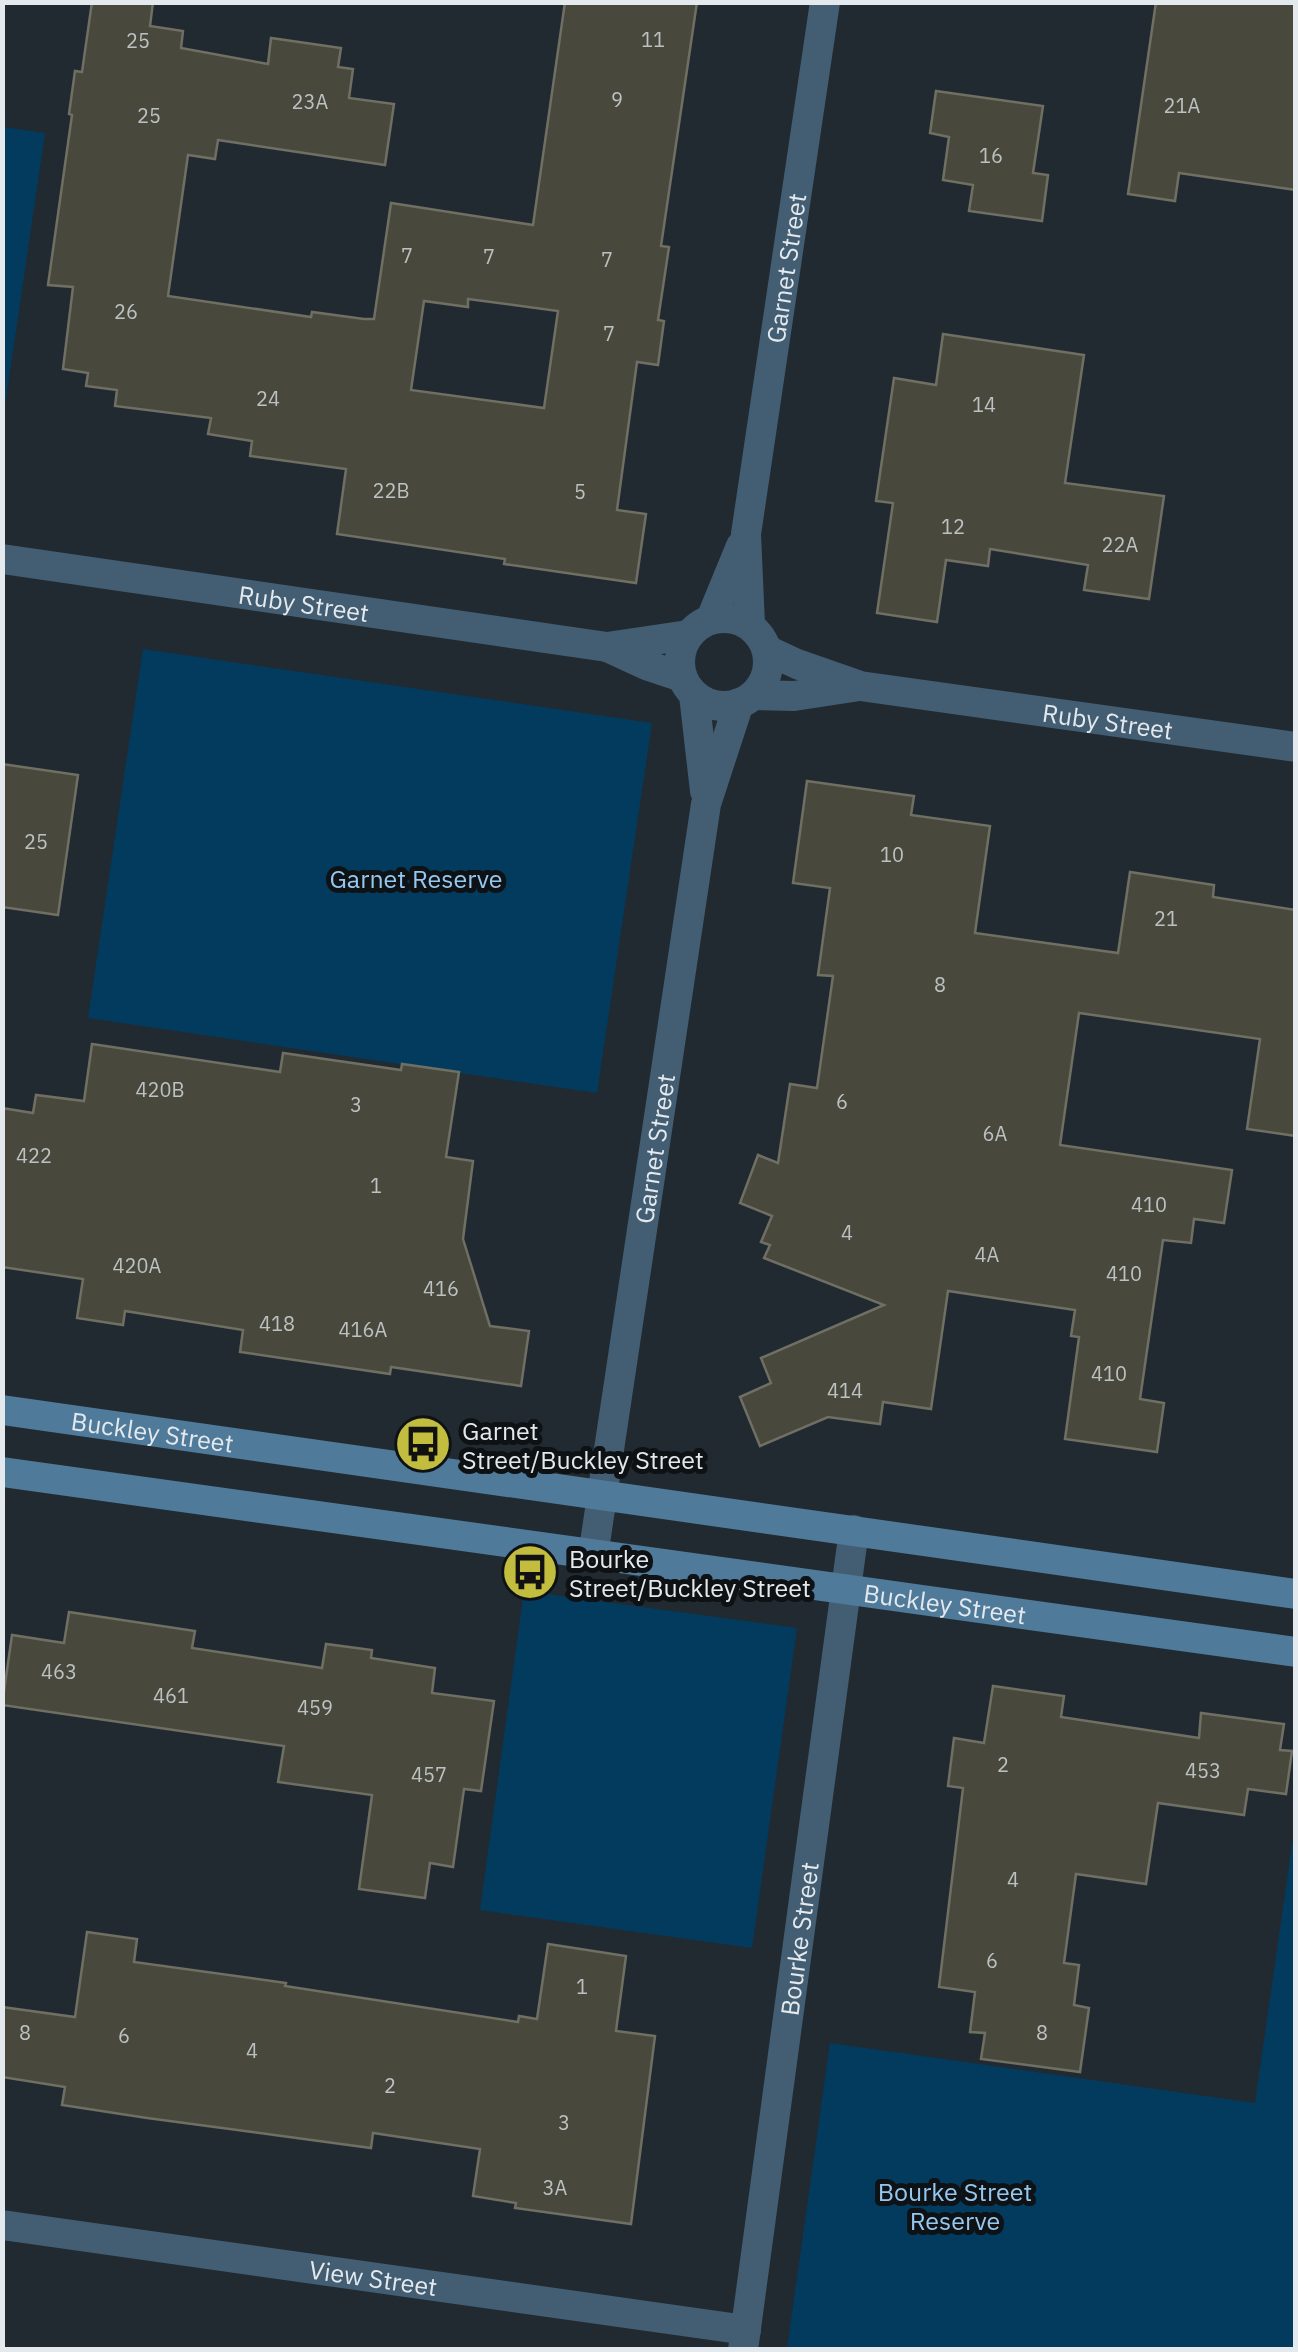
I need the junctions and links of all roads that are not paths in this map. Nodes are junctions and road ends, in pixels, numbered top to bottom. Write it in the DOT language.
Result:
graph roads {
  1 [pos="825,2"];
  2 [pos="746,534"];
  3 [pos="2,559"];
  4 [pos="699,627"];
  5 [pos="758,638"];
  6 [pos="607,647"];
  7 [pos="688,686"];
  8 [pos="860,686"];
  9 [pos="746,699"];
  10 [pos="1296,747"];
  11 [pos="706,804"];
  12 [pos="2,1410"];
  13 [pos="2,1472"];
  14 [pos="602,1493"];
  15 [pos="854,1530"];
  16 [pos="593,1556"];
  17 [pos="847,1590"];
  18 [pos="1296,1594"];
  19 [pos="1296,1652"];
  20 [pos="2,2225"];
  21 [pos="744,2340"];
  1 -- 2 [label="street, Garnet Street"];
  2 -- 4 [label="street, Garnet Street"];
  2 -- 5 [label="street, Garnet Street"];
  3 -- 6 [label="street, Ruby Street"];
  4 -- 5 [label="street"];
  4 -- 6 [label="street, Ruby Street"];
  4 -- 7 [label="street"];
  5 -- 8 [label="street, Ruby Street"];
  5 -- 9 [label="street"];
  6 -- 7 [label="street, Ruby Street"];
  7 -- 9 [label="street"];
  7 -- 11 [label="street, Garnet Street"];
  8 -- 9 [label="street, Ruby Street"];
  8 -- 10 [label="street, Ruby Street"];
  9 -- 11 [label="street, Garnet Street"];
  11 -- 14 [label="street, Garnet Street"];
  12 -- 14 [label="main road, Buckley Street"];
  13 -- 16 [label="main road, Buckley Street"];
  14 -- 15 [label="main road, Buckley Street"];
  14 -- 16 [label="street"];
  15 -- 17 [label="street, Bourke Street"];
  15 -- 18 [label="main road, Buckley Street"];
  16 -- 17 [label="main road, Buckley Street"];
  17 -- 19 [label="main road, Buckley Street"];
  17 -- 21 [label="street, Bourke Street"];
  20 -- 21 [label="street, View Street"];
}
